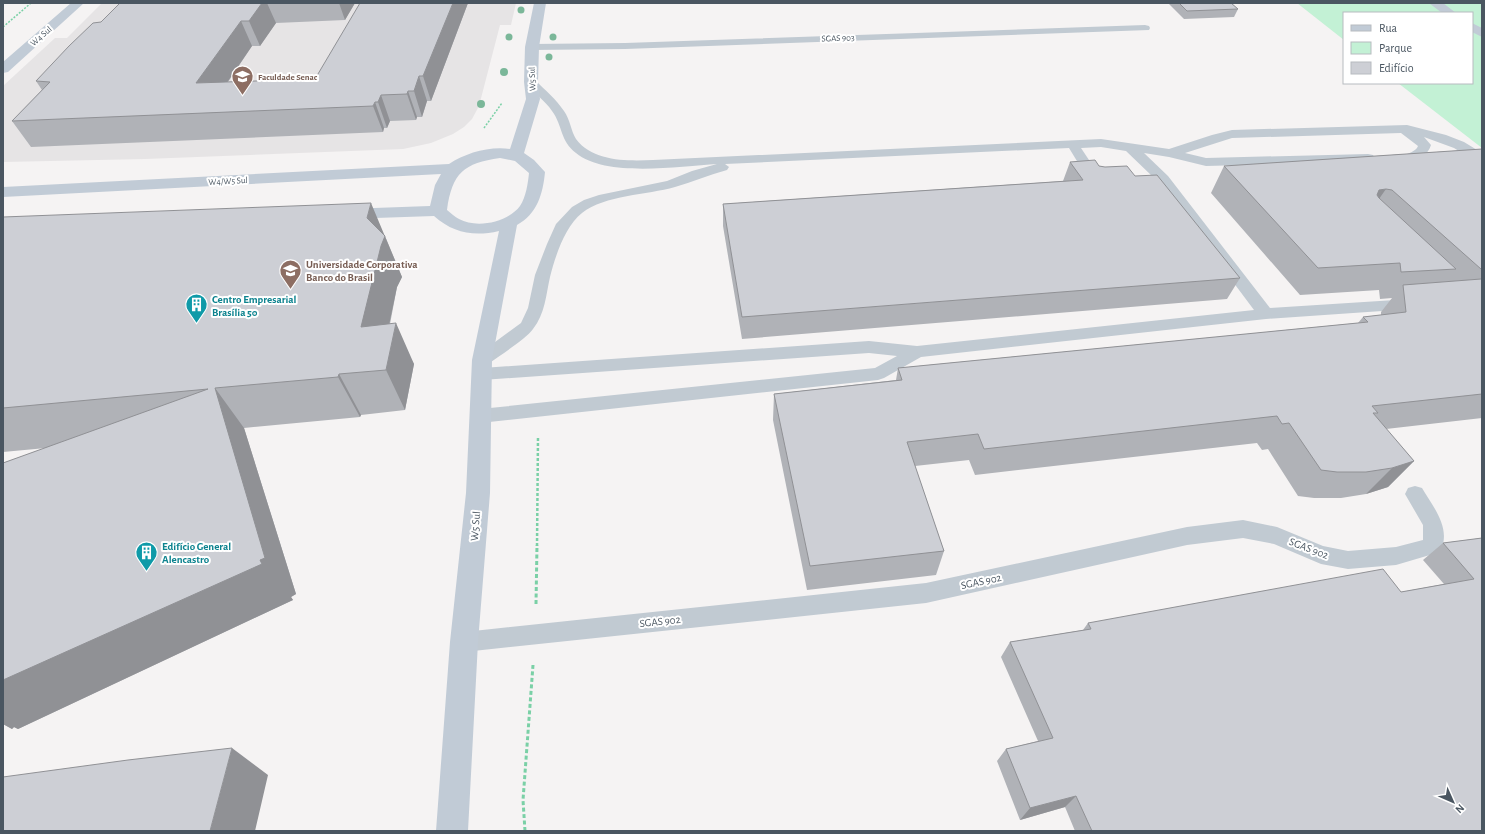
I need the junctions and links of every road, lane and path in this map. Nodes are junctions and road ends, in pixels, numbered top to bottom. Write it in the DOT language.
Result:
graph roads {
  1 [pos="31,3"];
  2 [pos="78,3"];
  3 [pos="540,3"];
  4 [pos="1435,3"];
  5 [pos="1448,12"];
  6 [pos="3,27"];
  7 [pos="1145,28"];
  8 [pos="1473,28"];
  9 [pos="1482,33"];
  10 [pos="532,47"];
  11 [pos="3,69"];
  12 [pos="531,82"];
  13 [pos="532,100"];
  14 [pos="1397,129"];
  15 [pos="478,131"];
  16 [pos="1070,145"];
  17 [pos="1130,147"];
  18 [pos="1169,153"];
  19 [pos="516,154"];
  20 [pos="1411,156"];
  21 [pos="1379,157"];
  22 [pos="1395,157"];
  23 [pos="1434,158"];
  24 [pos="1457,158"];
  25 [pos="1482,159"];
  26 [pos="648,165"];
  27 [pos="1482,165"];
  28 [pos="452,169"];
  29 [pos="1163,179"];
  30 [pos="652,189"];
  31 [pos="3,192"];
  32 [pos="438,211"];
  33 [pos="331,214"];
  34 [pos="509,223"];
  35 [pos="1428,302"];
  36 [pos="1266,314"];
  37 [pos="917,352"];
  38 [pos="482,367"];
  39 [pos="538,410"];
  40 [pos="480,416"];
  41 [pos="1414,494"];
  42 [pos="536,634"];
  43 [pos="464,642"];
  44 [pos="452,831"];
  45 [pos="525,831"];
  1 -- 6 [label="path"];
  2 -- 11 [label="main road, W4 Sul"];
  3 -- 10 [label="main road, W5 Sul"];
  4 -- 5 [label="main road"];
  7 -- 10 [label="lane, SGAS 903"];
  8 -- 9 [label="main road"];
  10 -- 12 [label="main road, W5 Sul"];
  12 -- 13 [label="main road, W5 Sul"];
  12 -- 26 [label="lane"];
  13 -- 15 [label="path"];
  13 -- 19 [label="main road, W5 Sul"];
  14 -- 18 [label="lane"];
  14 -- 20 [label="lane"];
  14 -- 25 [label="lane"];
  16 -- 17 [label="lane"];
  16 -- 26 [label="lane"];
  16 -- 29 [label="lane"];
  16 -- 30 [label="lane"];
  17 -- 18 [label="lane"];
  17 -- 29 [label="lane"];
  18 -- 21 [label="lane"];
  19 -- 28 [label="main road"];
  19 -- 34 [label="main road"];
  20 -- 22 [label="lane"];
  20 -- 23 [label="lane"];
  24 -- 27 [label="lane"];
  26 -- 30 [label="lane"];
  28 -- 31 [label="main road, W4/W5 Sul"];
  28 -- 32 [label="main road"];
  29 -- 36 [label="lane"];
  30 -- 38 [label="lane"];
  32 -- 33 [label="main road"];
  32 -- 34 [label="main road"];
  34 -- 38 [label="main road, W5 Sul"];
  35 -- 36 [label="lane"];
  36 -- 37 [label="lane"];
  37 -- 38 [label="lane"];
  37 -- 39 [label="lane"];
  38 -- 40 [label="main road, W5 Sul"];
  39 -- 40 [label="lane"];
  39 -- 42 [label="path"];
  40 -- 43 [label="main road, W5 Sul"];
  41 -- 42 [label="lane, SGAS 902"];
  42 -- 43 [label="lane, SGAS 902"];
  42 -- 45 [label="path"];
  43 -- 44 [label="main road, W5 Sul"];
}
